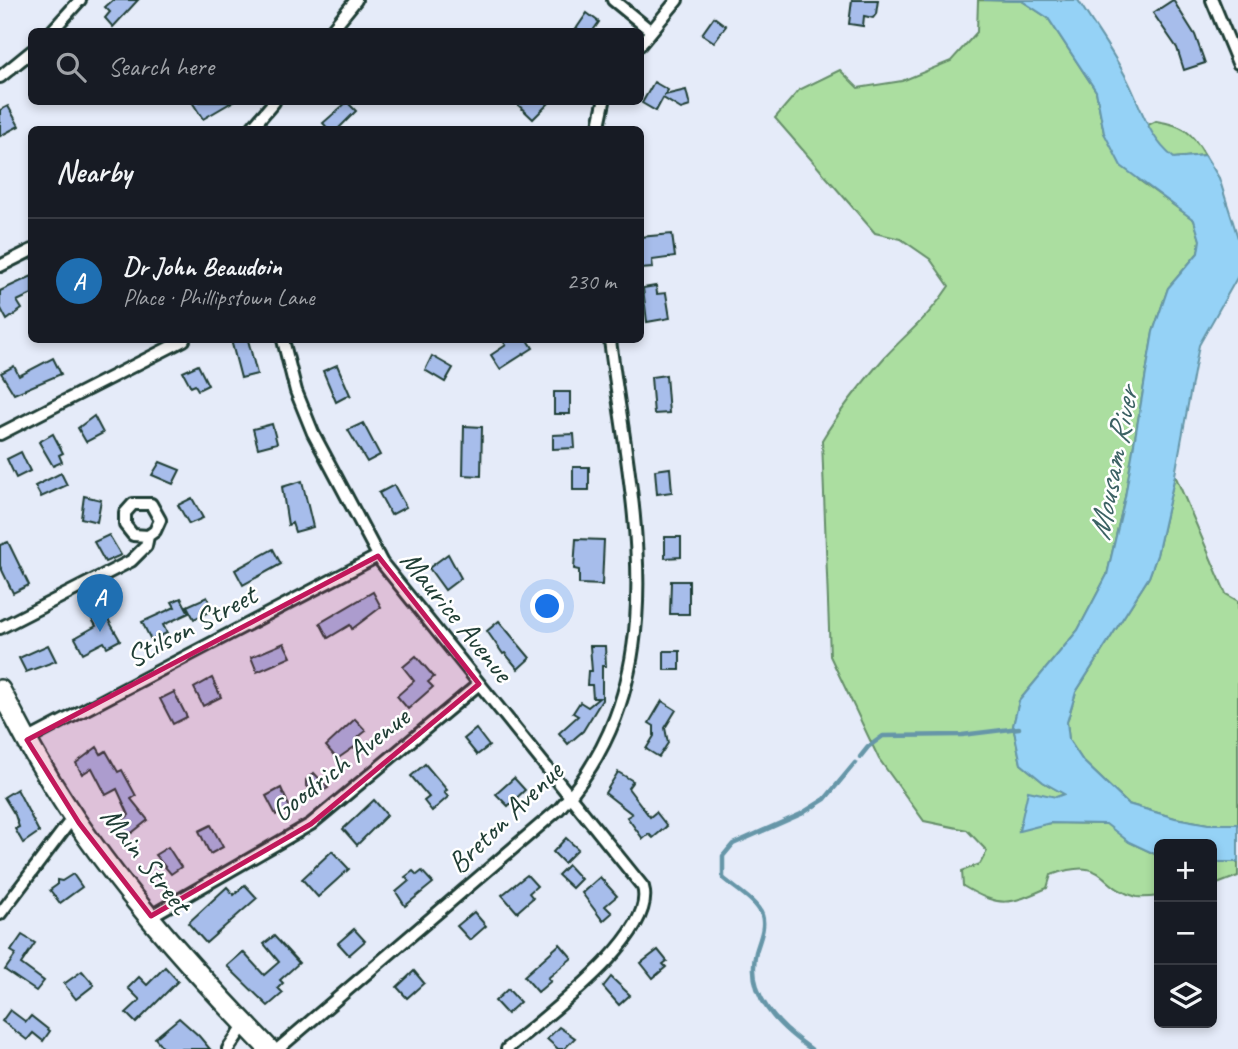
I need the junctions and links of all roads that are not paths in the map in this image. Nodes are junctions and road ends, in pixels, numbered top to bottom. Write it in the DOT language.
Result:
graph roads {
  1 [pos="80,0"];
  2 [pos="356,0"];
  3 [pos="613,0"];
  4 [pos="677,0"];
  5 [pos="1212,0"];
  6 [pos="55,28"];
  7 [pos="333,28"];
  8 [pos="651,31"];
  9 [pos="644,40"];
  10 [pos="28,54"];
  11 [pos="1238,63"];
  12 [pos="0,77"];
  13 [pos="271,105"];
  14 [pos="603,105"];
  15 [pos="253,126"];
  16 [pos="598,126"];
  17 [pos="28,252"];
  18 [pos="0,266"];
  19 [pos="178,343"];
  20 [pos="284,343"];
  21 [pos="610,343"];
  22 [pos="0,434"];
  23 [pos="148,536"];
  24 [pos="378,556"];
  25 [pos="0,628"];
  26 [pos="479,684"];
  27 [pos="2,699"];
  28 [pos="27,740"];
  29 [pos="571,795"];
  30 [pos="74,817"];
  31 [pos="0,914"];
  32 [pos="151,916"];
  33 [pos="245,1024"];
  34 [pos="228,1049"];
  35 [pos="269,1049"];
  36 [pos="278,1049"];
  37 [pos="507,1049"];
  1 -- 6 [label="street"];
  2 -- 7 [label="street"];
  3 -- 8 [label="street"];
  4 -- 8 [label="street"];
  5 -- 11 [label="street"];
  8 -- 9 [label="street"];
  10 -- 12 [label="street"];
  13 -- 15 [label="street"];
  14 -- 16 [label="street"];
  17 -- 18 [label="street"];
  19 -- 22 [label="street"];
  20 -- 24 [label="street, Maurice Avenue"];
  21 -- 29 [label="street, Breton Avenue"];
  23 -- 25 [label="street"];
  24 -- 26 [label="street, Maurice Avenue"];
  24 -- 28 [label="street, Stilson Street"];
  26 -- 29 [label="street, Maurice Avenue"];
  26 -- 32 [label="street, Goodrich Avenue"];
  27 -- 28 [label="highway, Main Street"];
  28 -- 30 [label="highway, Main Street"];
  29 -- 36 [label="street, Breton Avenue"];
  29 -- 37 [label="street, Maurice Avenue"];
  30 -- 31 [label="street"];
  30 -- 32 [label="highway, Main Street"];
  32 -- 33 [label="highway, Main Street"];
  33 -- 34 [label="street"];
  33 -- 35 [label="highway, Main Street"];
}
